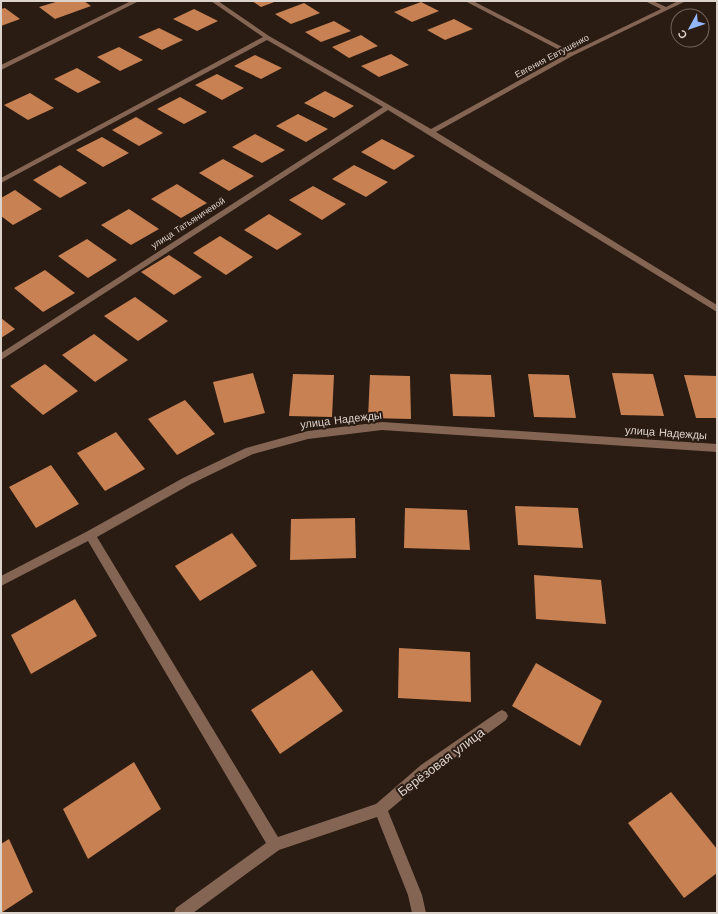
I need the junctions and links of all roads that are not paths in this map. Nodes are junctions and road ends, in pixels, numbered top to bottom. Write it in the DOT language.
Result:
graph roads {
  1 [pos="136,1"];
  2 [pos="214,1"];
  3 [pos="468,1"];
  4 [pos="648,1"];
  5 [pos="683,1"];
  6 [pos="666,9"];
  7 [pos="267,37"];
  8 [pos="572,54"];
  9 [pos="1,68"];
  10 [pos="388,108"];
  11 [pos="431,132"];
  12 [pos="1,181"];
  13 [pos="717,309"];
  14 [pos="1,356"];
  15 [pos="717,448"];
  16 [pos="90,534"];
  17 [pos="1,581"];
  18 [pos="502,716"];
  19 [pos="380,809"];
  20 [pos="276,846"];
  21 [pos="181,913"];
  22 [pos="419,913"];
  1 -- 9 [label="street"];
  2 -- 7 [label="street"];
  3 -- 8 [label="street"];
  4 -- 6 [label="street"];
  5 -- 6 [label="street, Евгения Евтушенко"];
  6 -- 8 [label="street, Евгения Евтушенко"];
  7 -- 10 [label="street"];
  7 -- 12 [label="street"];
  8 -- 11 [label="street, Евгения Евтушенко"];
  10 -- 11 [label="street"];
  10 -- 14 [label="street, улица Татьяничевой"];
  11 -- 13 [label="street"];
  15 -- 16 [label="street, улица Надежды"];
  16 -- 17 [label="street, улица Надежды"];
  16 -- 20 [label="street"];
  18 -- 19 [label="street, Берёзовая улица"];
  19 -- 20 [label="street, Берёзовая улица"];
  19 -- 22 [label="street"];
  20 -- 21 [label="street, Берёзовая улица"];
}
